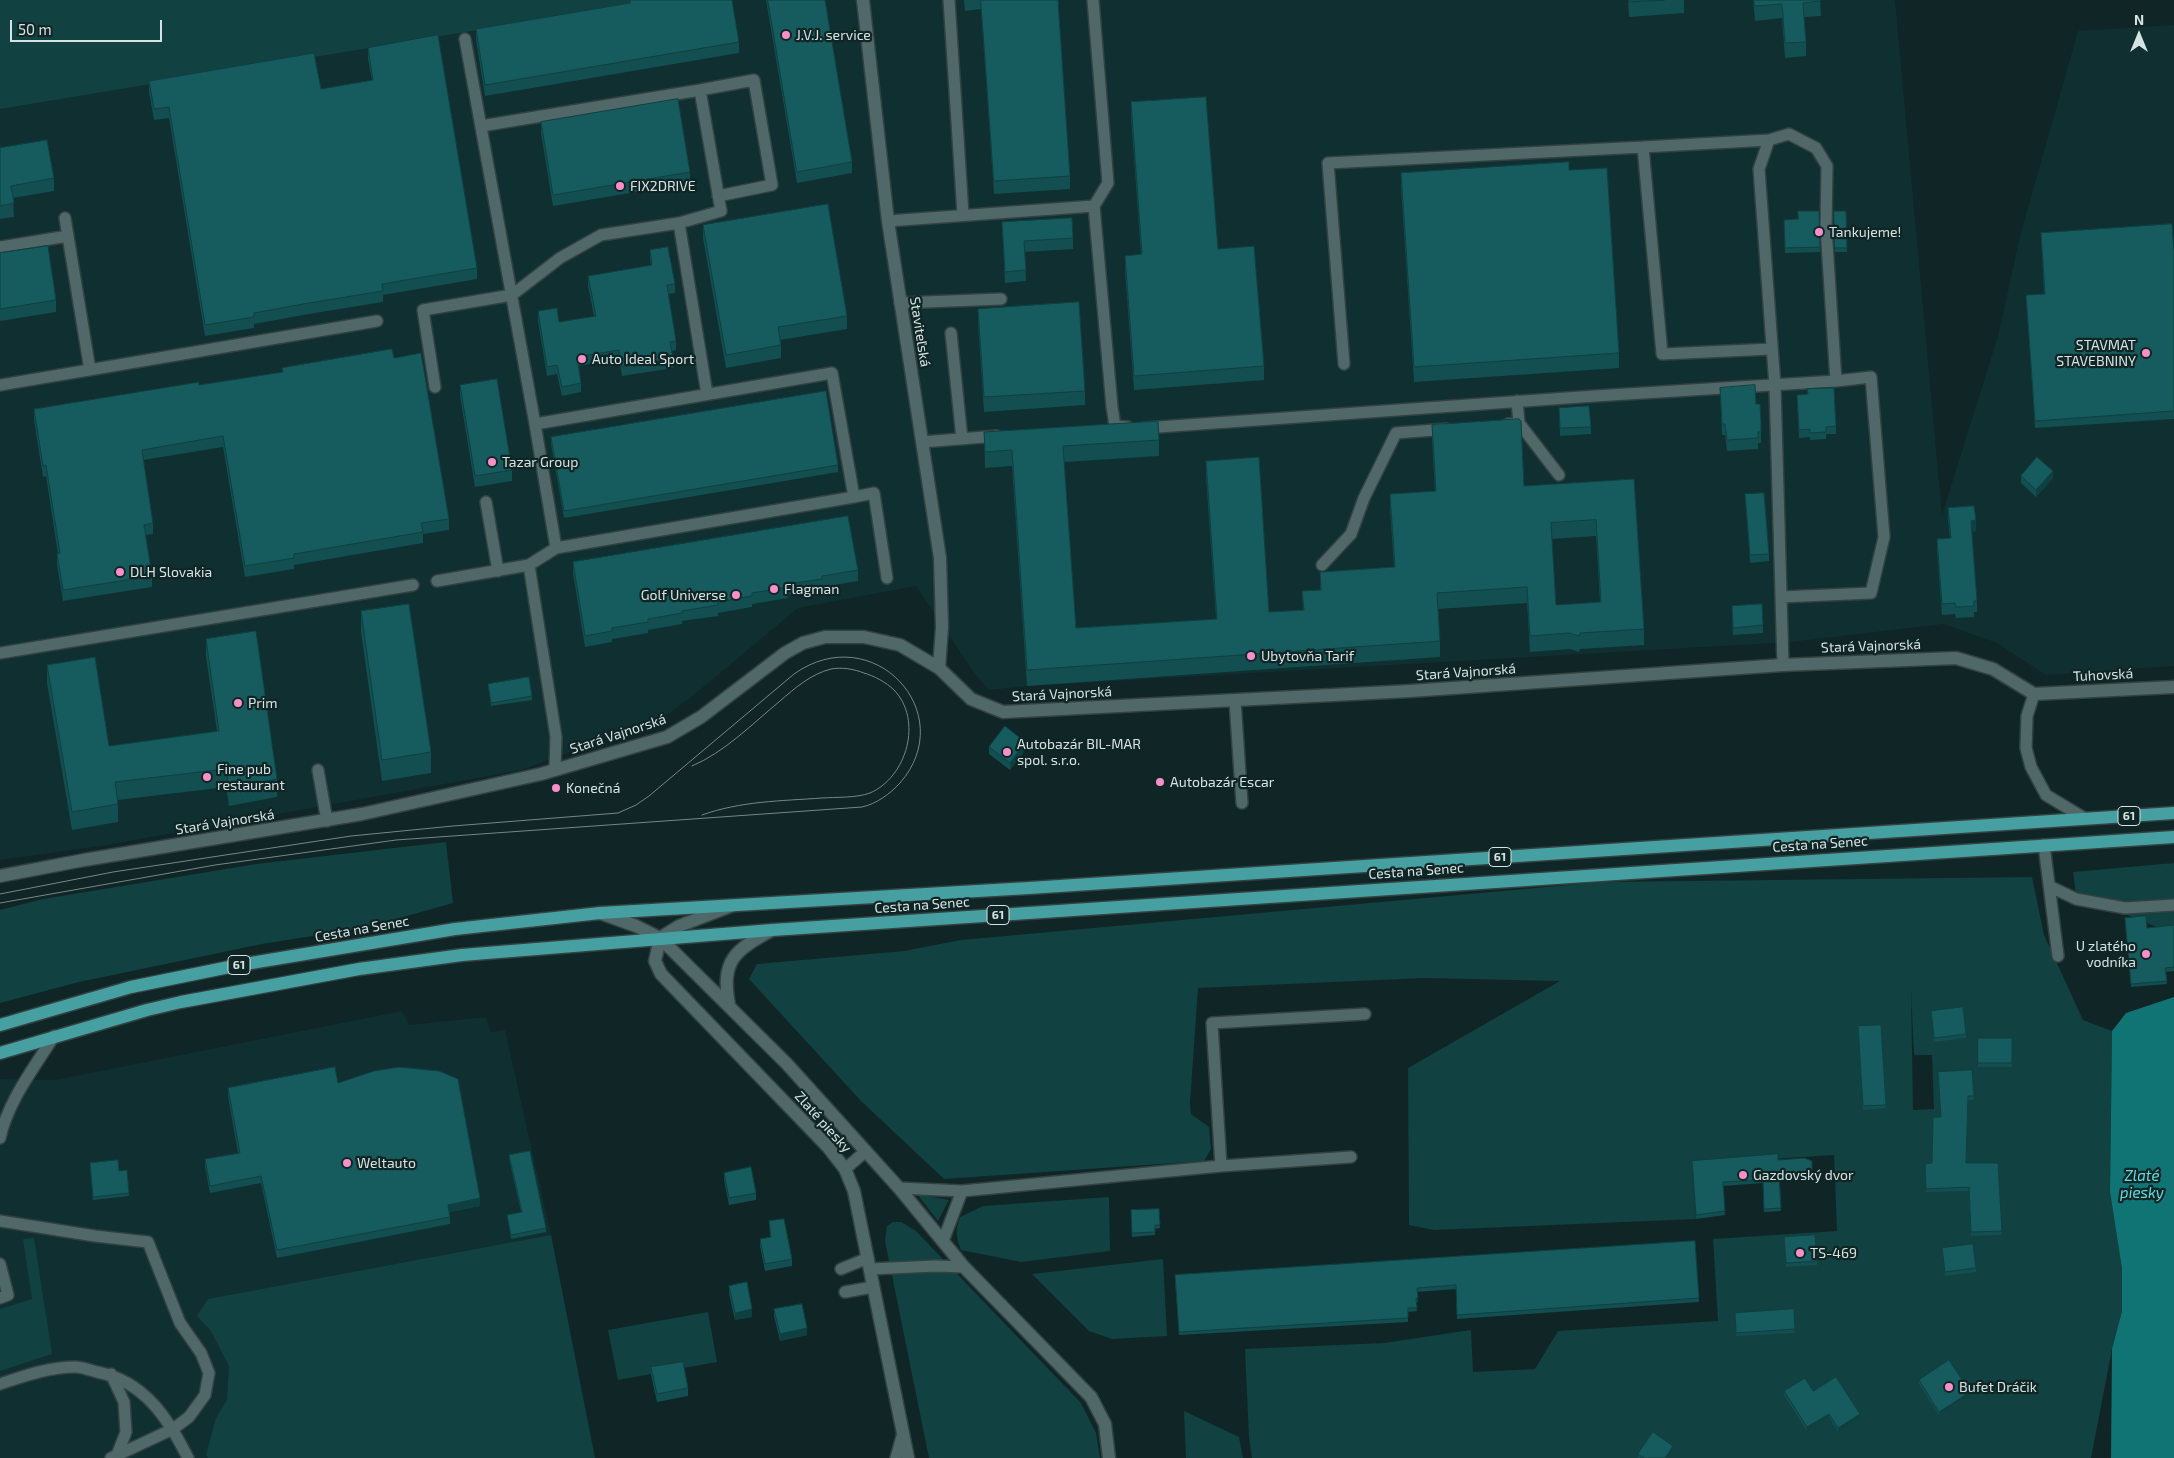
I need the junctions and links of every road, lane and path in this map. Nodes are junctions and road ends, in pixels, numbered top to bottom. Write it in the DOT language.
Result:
graph roads {
  1 [pos="863,0"];
  2 [pos="949,0"];
  3 [pos="1093,0"];
  4 [pos="465,39"];
  5 [pos="700,90"];
  6 [pos="481,126"];
  7 [pos="1769,140"];
  8 [pos="1643,147"];
  9 [pos="718,196"];
  10 [pos="1094,206"];
  11 [pos="963,214"];
  12 [pos="65,218"];
  13 [pos="888,221"];
  14 [pos="679,223"];
  15 [pos="68,236"];
  16 [pos="0,247"];
  17 [pos="512,296"];
  18 [pos="1001,299"];
  19 [pos="900,303"];
  20 [pos="377,321"];
  21 [pos="951,333"];
  22 [pos="1772,349"];
  23 [pos="1344,364"];
  24 [pos="90,370"];
  25 [pos="1836,381"];
  26 [pos="0,385"];
  27 [pos="1775,386"];
  28 [pos="435,387"];
  29 [pos="707,394"];
  30 [pos="1516,401"];
  31 [pos="1519,423"];
  32 [pos="535,424"];
  33 [pos="1500,425"];
  34 [pos="1462,428"];
  35 [pos="1008,436"];
  36 [pos="962,439"];
  37 [pos="922,442"];
  38 [pos="1559,475"];
  39 [pos="854,497"];
  40 [pos="486,502"];
  41 [pos="556,548"];
  42 [pos="529,565"];
  43 [pos="1322,565"];
  44 [pos="498,571"];
  45 [pos="888,578"];
  46 [pos="437,581"];
  47 [pos="413,585"];
  48 [pos="1781,596"];
  49 [pos="0,653"];
  50 [pos="1783,664"];
  51 [pos="939,668"];
  52 [pos="2174,687"];
  53 [pos="2034,694"];
  54 [pos="1235,700"];
  55 [pos="318,770"];
  56 [pos="556,770"];
  57 [pos="1242,803"];
  58 [pos="2174,813"];
  59 [pos="2084,818"];
  60 [pos="327,820"];
  61 [pos="2174,836"];
  62 [pos="2044,845"];
  63 [pos="0,876"];
  64 [pos="2050,887"];
  65 [pos="736,904"];
  66 [pos="2174,905"];
  67 [pos="600,913"];
  68 [pos="772,930"];
  69 [pos="660,938"];
  70 [pos="2058,956"];
  71 [pos="729,1005"];
  72 [pos="1365,1014"];
  73 [pos="0,1025"];
  74 [pos="54,1036"];
  75 [pos="0,1053"];
  76 [pos="1,1125"];
  77 [pos="0,1138"];
  78 [pos="866,1151"];
  79 [pos="1351,1157"];
  80 [pos="1221,1166"];
  81 [pos="845,1168"];
  82 [pos="899,1188"];
  83 [pos="962,1191"];
  84 [pos="0,1221"];
  85 [pos="943,1241"];
  86 [pos="0,1264"];
  87 [pos="869,1264"];
  88 [pos="964,1267"];
  89 [pos="841,1269"];
  90 [pos="873,1287"];
  91 [pos="846,1292"];
  92 [pos="4,1297"];
  93 [pos="111,1374"];
  94 [pos="0,1384"];
  95 [pos="173,1429"];
  96 [pos="903,1433"];
  97 [pos="114,1457"];
  98 [pos="188,1458"];
  99 [pos="896,1458"];
  100 [pos="908,1458"];
  101 [pos="1109,1458"];
  1 -- 13 [label="street, Staviteľská"];
  2 -- 11 [label="lane"];
  3 -- 10 [label="lane"];
  4 -- 6 [label="lane"];
  5 -- 6 [label="lane"];
  5 -- 9 [label="lane"];
  5 -- 9 [label="lane"];
  6 -- 17 [label="lane"];
  7 -- 8 [label="lane"];
  7 -- 22 [label="lane"];
  7 -- 25 [label="lane"];
  8 -- 22 [label="lane"];
  8 -- 23 [label="lane"];
  9 -- 14 [label="lane"];
  10 -- 11 [label="lane"];
  10 -- 30 [label="lane"];
  11 -- 13 [label="lane"];
  12 -- 15 [label="lane"];
  13 -- 19 [label="street, Staviteľská"];
  14 -- 17 [label="lane"];
  14 -- 29 [label="lane"];
  15 -- 16 [label="lane"];
  15 -- 24 [label="lane"];
  17 -- 28 [label="lane"];
  17 -- 32 [label="lane"];
  18 -- 19 [label="lane"];
  19 -- 37 [label="street, Staviteľská"];
  20 -- 24 [label="lane"];
  21 -- 36 [label="lane"];
  22 -- 27 [label="lane"];
  24 -- 26 [label="lane"];
  25 -- 27 [label="lane"];
  25 -- 48 [label="lane"];
  27 -- 30 [label="lane"];
  27 -- 48 [label="lane"];
  29 -- 32 [label="lane"];
  29 -- 39 [label="lane"];
  30 -- 31 [label="lane"];
  31 -- 33 [label="lane"];
  31 -- 38 [label="lane"];
  32 -- 41 [label="lane"];
  34 -- 43 [label="lane"];
  35 -- 36 [label="lane"];
  36 -- 37 [label="lane"];
  37 -- 51 [label="street, Staviteľská"];
  39 -- 41 [label="lane"];
  39 -- 45 [label="lane"];
  40 -- 44 [label="lane"];
  41 -- 42 [label="lane"];
  42 -- 44 [label="lane"];
  42 -- 56 [label="lane"];
  44 -- 46 [label="lane"];
  47 -- 49 [label="lane"];
  48 -- 50 [label="lane"];
  50 -- 53 [label="street, Stará Vajnorská"];
  50 -- 54 [label="street, Stará Vajnorská"];
  51 -- 54 [label="street, Stará Vajnorská"];
  51 -- 56 [label="street, Stará Vajnorská"];
  52 -- 53 [label="street, Tuhovská"];
  53 -- 59 [label="lane"];
  54 -- 57 [label="lane"];
  55 -- 60 [label="lane"];
  56 -- 60 [label="street, Stará Vajnorská"];
  58 -- 59 [label="main road, Cesta na Senec / 61"];
  59 -- 65 [label="main road, Cesta na Senec / 61"];
  60 -- 63 [label="street, Stará Vajnorská"];
  61 -- 62 [label="main road, Cesta na Senec / 61"];
  62 -- 64 [label="lane"];
  62 -- 68 [label="main road, Cesta na Senec / 61"];
  64 -- 66 [label="lane"];
  64 -- 70 [label="lane"];
  65 -- 67 [label="main road, Cesta na Senec / 61"];
  65 -- 69 [label="street, Cesta na Senec"];
  67 -- 69 [label="street, Zlaté piesky"];
  67 -- 73 [label="main road, Cesta na Senec / 61"];
  68 -- 69 [label="main road, Cesta na Senec / 61"];
  68 -- 71 [label="street"];
  69 -- 71 [label="street, Zlaté piesky"];
  69 -- 74 [label="main road, Cesta na Senec / 61"];
  69 -- 81 [label="street, Zlaté piesky"];
  71 -- 78 [label="street, Zlaté piesky"];
  72 -- 80 [label="lane"];
  74 -- 75 [label="main road, Cesta na Senec / 61"];
  74 -- 76 [label="lane"];
  76 -- 77 [label="lane"];
  78 -- 81 [label="lane"];
  78 -- 82 [label="street, Zlaté piesky"];
  79 -- 80 [label="lane"];
  80 -- 83 [label="lane"];
  81 -- 87 [label="street, Zlaté piesky"];
  82 -- 83 [label="lane"];
  82 -- 85 [label="street, Zlaté piesky"];
  83 -- 85 [label="lane"];
  84 -- 95 [label="lane"];
  85 -- 88 [label="street, Zlaté piesky"];
  86 -- 92 [label="lane"];
  87 -- 88 [label="lane"];
  87 -- 89 [label="lane"];
  87 -- 90 [label="street, Zlaté piesky"];
  88 -- 101 [label="street, Zlaté piesky"];
  90 -- 91 [label="lane"];
  90 -- 96 [label="street, Zlaté piesky"];
  93 -- 94 [label="lane"];
  93 -- 95 [label="lane"];
  93 -- 97 [label="lane"];
  95 -- 97 [label="lane"];
  95 -- 98 [label="lane"];
  96 -- 99 [label="lane"];
  96 -- 100 [label="street, Zlaté piesky"];
}
